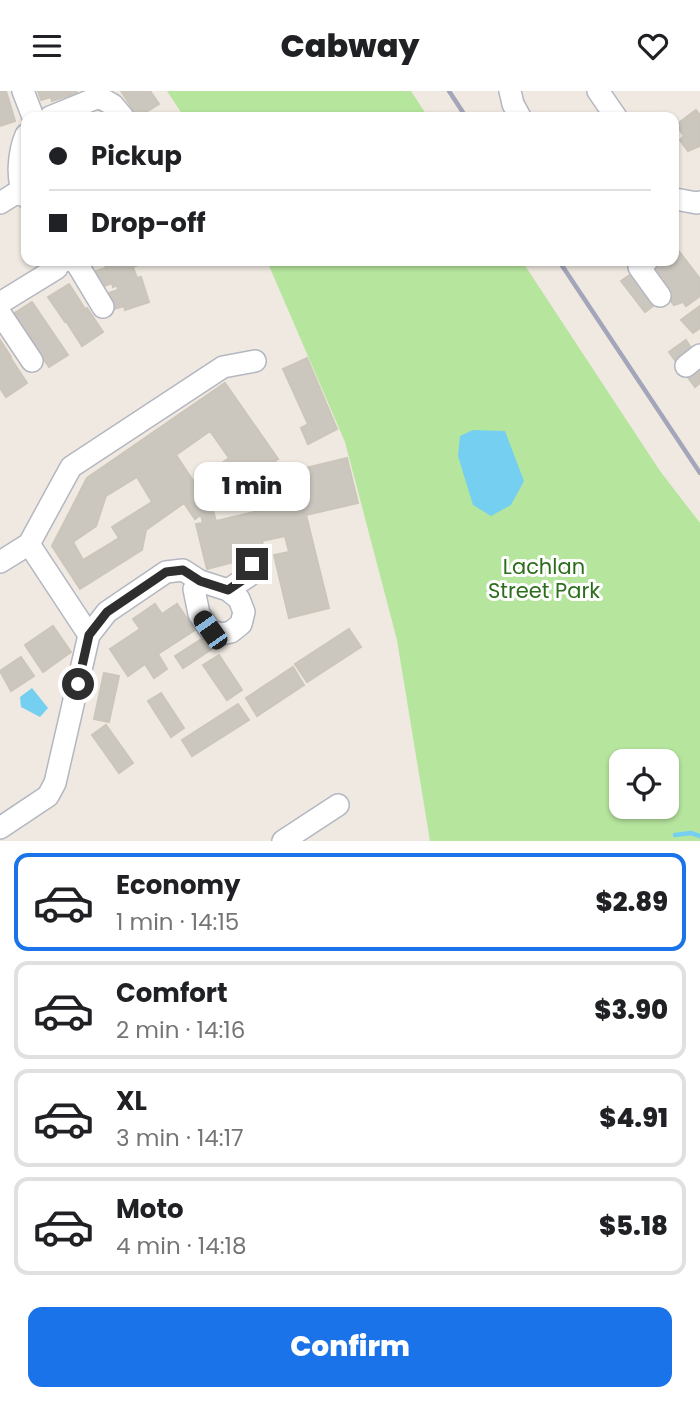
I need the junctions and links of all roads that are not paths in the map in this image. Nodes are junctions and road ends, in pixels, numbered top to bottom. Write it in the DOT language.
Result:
graph roads {
  1 [pos="23,91"];
  2 [pos="510,91"];
  3 [pos="598,91"];
  4 [pos="98,94"];
  5 [pos="31,112"];
  6 [pos="60,112"];
  7 [pos="118,112"];
  8 [pos="517,112"];
  9 [pos="613,112"];
  10 [pos="21,194"];
  11 [pos="679,201"];
  12 [pos="700,201"];
  13 [pos="0,203"];
  14 [pos="58,266"];
  15 [pos="78,266"];
  16 [pos="640,266"];
  17 [pos="660,296"];
  18 [pos="0,303"];
  19 [pos="103,307"];
  20 [pos="0,313"];
  21 [pos="32,361"];
  22 [pos="255,361"];
  23 [pos="29,544"];
  24 [pos="0,562"];
  25 [pos="252,564"];
  26 [pos="200,581"];
  27 [pos="228,590"];
  28 [pos="89,635"];
  29 [pos="338,805"];
  30 [pos="0,828"];
  31 [pos="283,841"];
  1 -- 5 [label="street"];
  2 -- 8 [label="street"];
  3 -- 9 [label="street"];
  4 -- 6 [label="street"];
  4 -- 7 [label="street"];
  10 -- 13 [label="street"];
  11 -- 12 [label="street"];
  14 -- 18 [label="street"];
  15 -- 19 [label="street"];
  16 -- 17 [label="street"];
  20 -- 21 [label="street"];
  22 -- 23 [label="street"];
  23 -- 24 [label="street"];
  23 -- 28 [label="street"];
  25 -- 27 [label="street"];
  26 -- 27 [label="street"];
  26 -- 27 [label="street"];
  26 -- 28 [label="street"];
  28 -- 30 [label="street"];
  29 -- 31 [label="street"];
}
